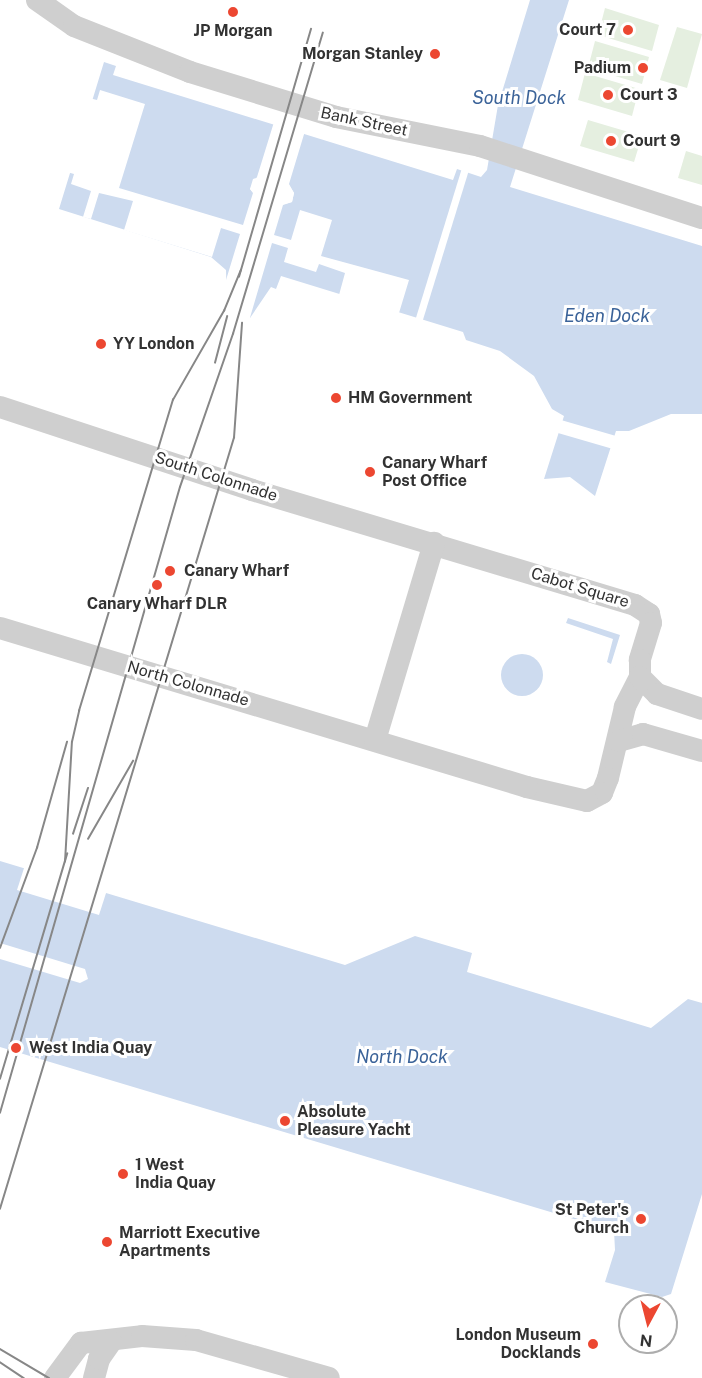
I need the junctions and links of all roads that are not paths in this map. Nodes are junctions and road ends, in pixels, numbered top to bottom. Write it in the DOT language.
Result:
graph roads {
  1 [pos="38,0"];
  2 [pos="702,218"];
  3 [pos="0,408"];
  4 [pos="434,543"];
  5 [pos="0,628"];
  6 [pos="640,677"];
  7 [pos="702,709"];
  8 [pos="375,740"];
  9 [pos="619,741"];
  10 [pos="702,751"];
  11 [pos="111,1342"];
  12 [pos="55,1378"];
  13 [pos="94,1378"];
  14 [pos="329,1378"];
  1 -- 2 [label="street, Bank Street"];
  3 -- 4 [label="street, South Colonnade"];
  4 -- 6 [label="street, Cabot Square"];
  4 -- 8 [label="street"];
  5 -- 8 [label="street, North Colonnade"];
  6 -- 7 [label="street"];
  6 -- 9 [label="street, Cabot Square"];
  8 -- 9 [label="street, Cabot Square"];
  9 -- 10 [label="street"];
  11 -- 12 [label="street"];
  11 -- 13 [label="street"];
  11 -- 14 [label="street"];
}
